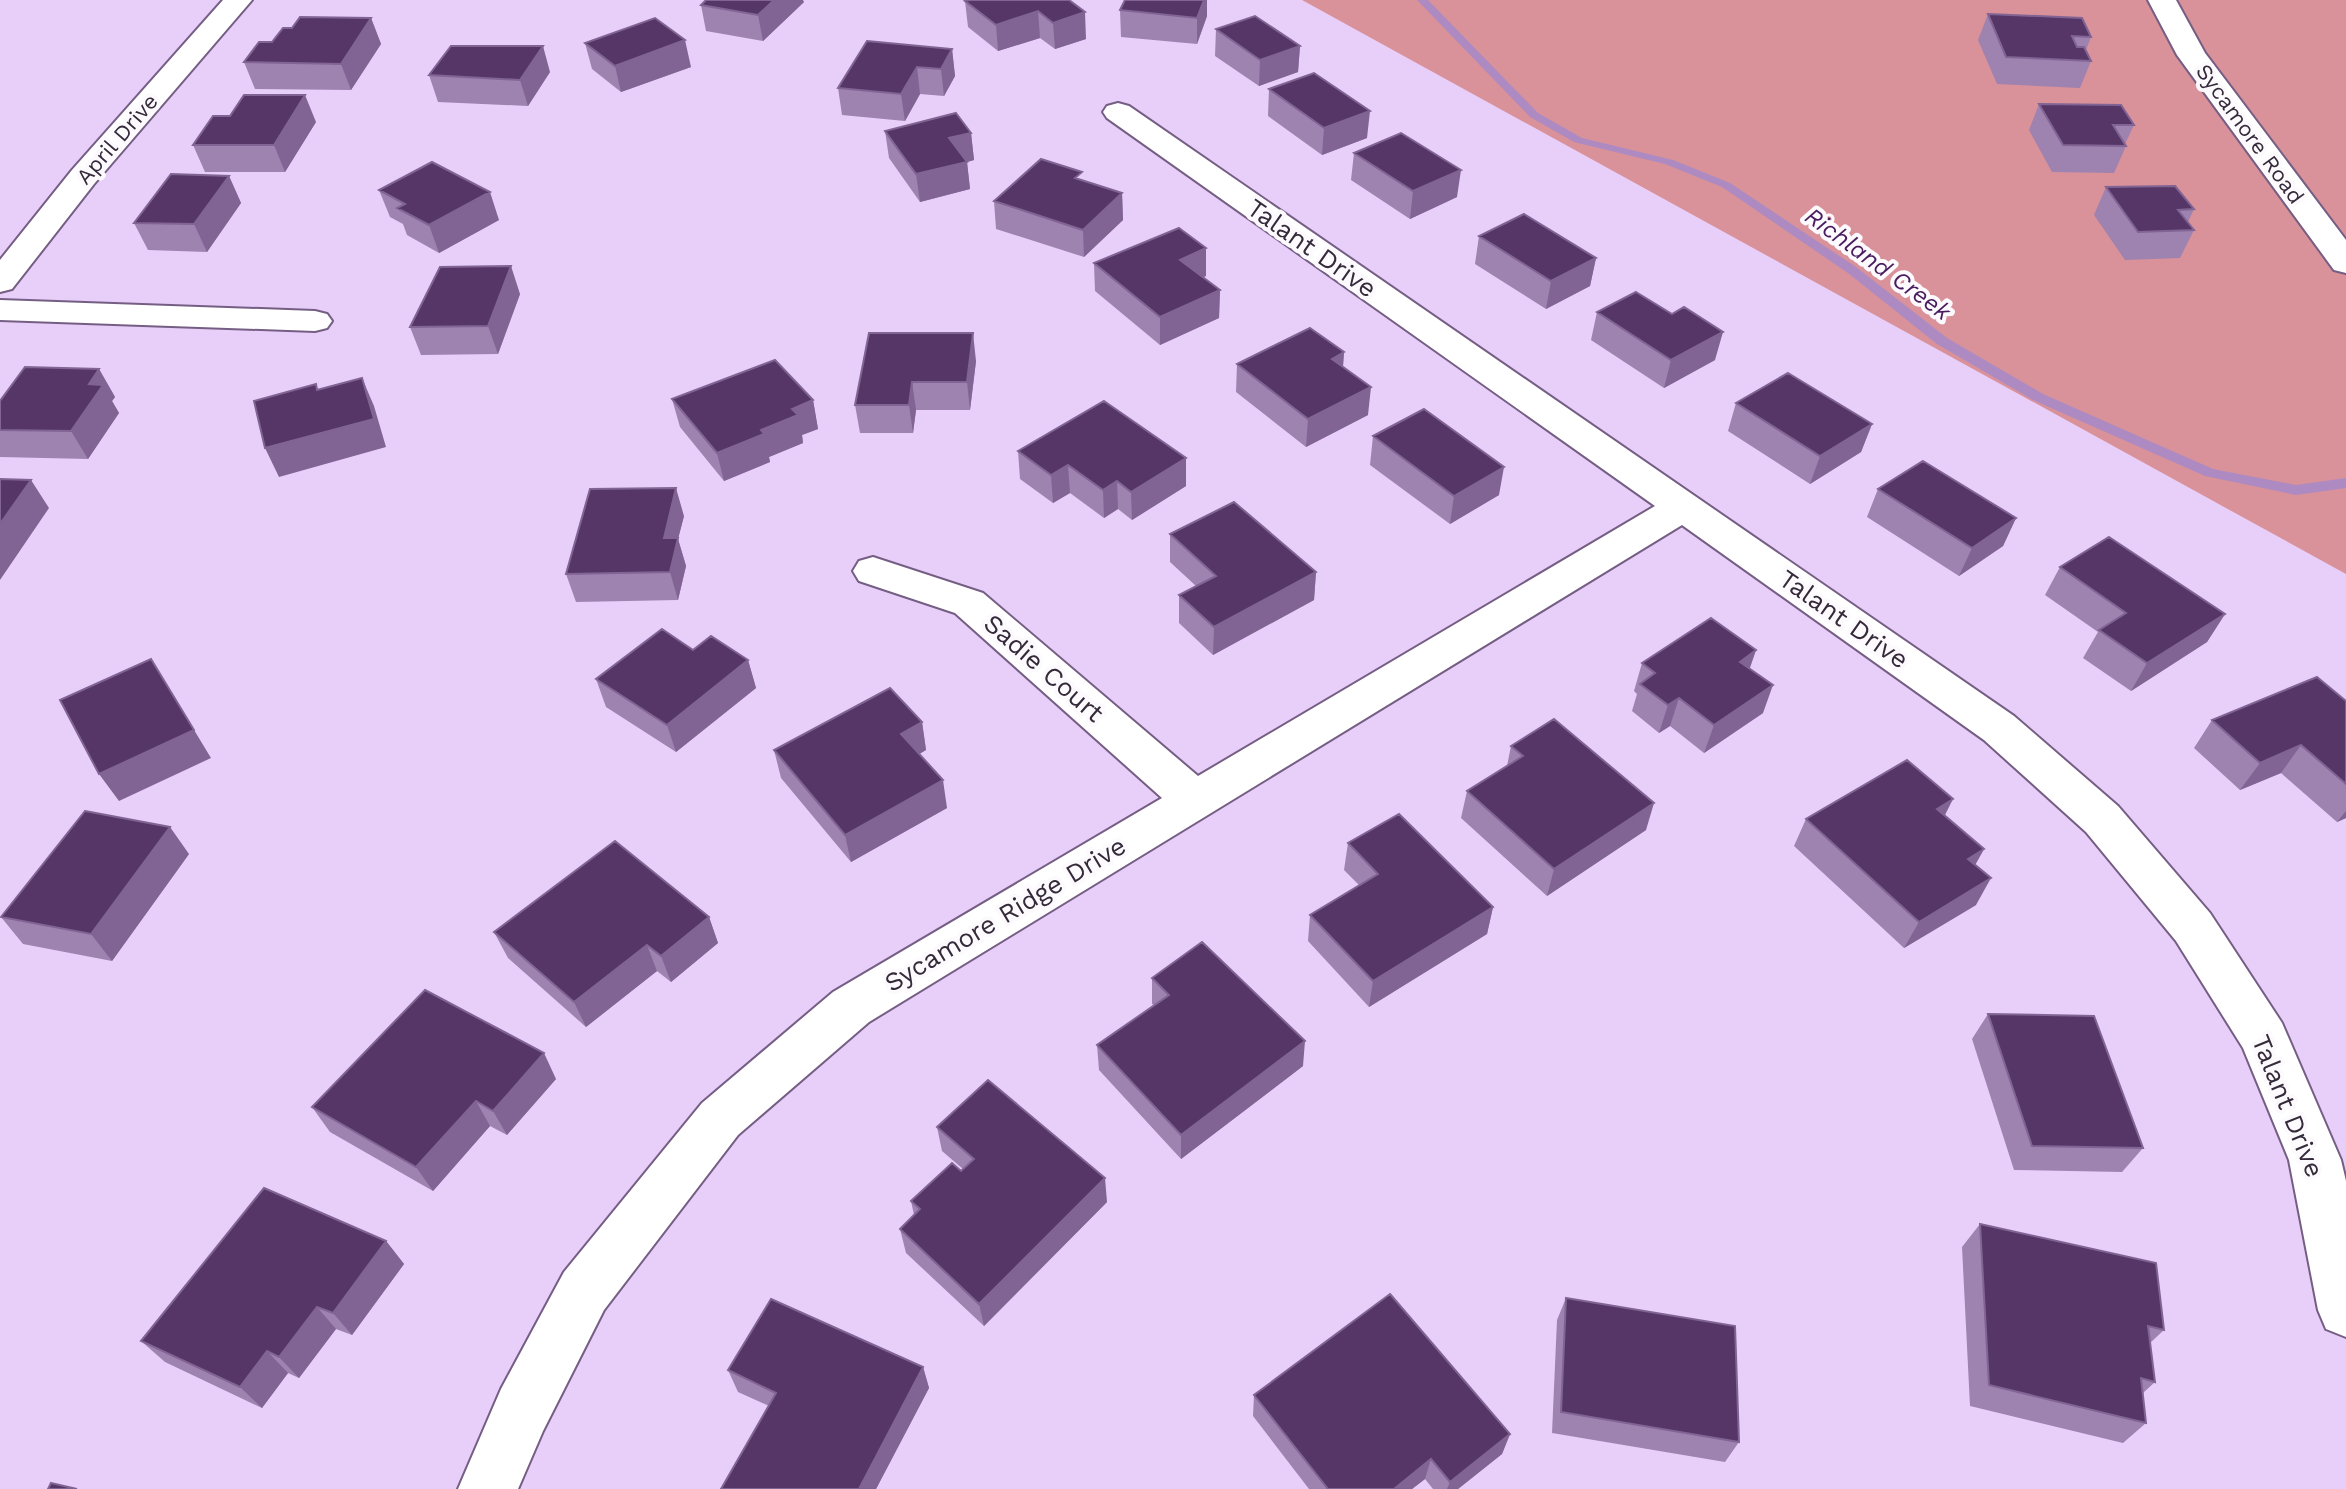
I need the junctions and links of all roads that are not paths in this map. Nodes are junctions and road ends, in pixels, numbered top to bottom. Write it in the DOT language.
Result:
graph roads {
  1 [pos="238,0"];
  2 [pos="2162,0"];
  3 [pos="1118,112"];
  4 [pos="2346,263"];
  5 [pos="0,282"];
  6 [pos="0,310"];
  7 [pos="315,321"];
  8 [pos="1683,507"];
  9 [pos="873,571"];
  10 [pos="1195,800"];
  11 [pos="2346,1310"];
  12 [pos="488,1489"];
  1 -- 5 [label="street, April Drive"];
  2 -- 4 [label="street, Sycamore Road"];
  3 -- 8 [label="street, Talant Drive"];
  6 -- 7 [label="street"];
  8 -- 10 [label="street, Sycamore Ridge Drive"];
  8 -- 11 [label="street, Talant Drive"];
  9 -- 10 [label="street, Sadie Court"];
  10 -- 12 [label="street, Sycamore Ridge Drive"];
}
